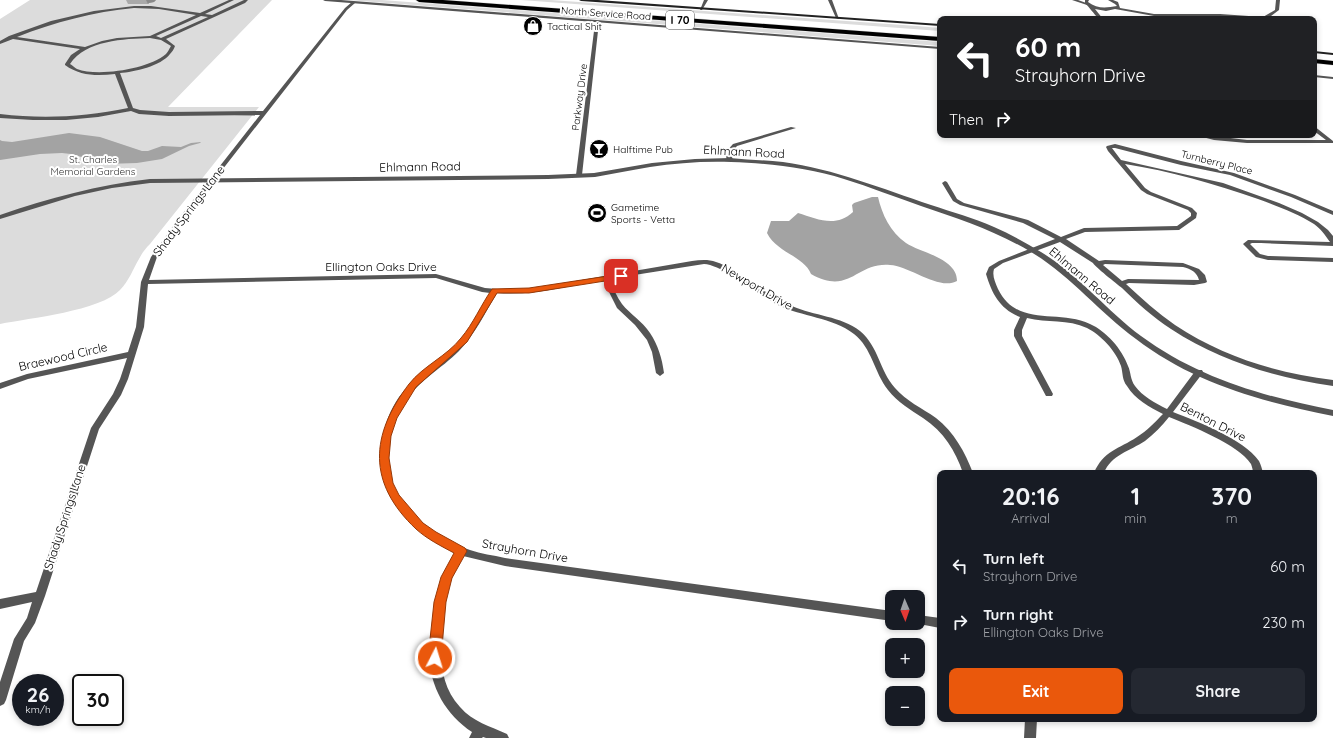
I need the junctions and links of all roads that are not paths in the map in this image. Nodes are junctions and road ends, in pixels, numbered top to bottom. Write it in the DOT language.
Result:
graph roads {
  1 [pos="232,0"];
  2 [pos="246,0"];
  3 [pos="325,0"];
  4 [pos="419,0"];
  5 [pos="485,0"];
  6 [pos="581,0"];
  7 [pos="706,0"];
  8 [pos="830,0"];
  9 [pos="1074,0"];
  10 [pos="1111,0"];
  11 [pos="1278,0"];
  12 [pos="1087,2"];
  13 [pos="353,3"];
  14 [pos="1118,4"];
  15 [pos="1092,6"];
  16 [pos="1114,8"];
  17 [pos="701,9"];
  18 [pos="1105,9"];
  19 [pos="1277,10"];
  20 [pos="200,14"];
  21 [pos="1163,15"];
  22 [pos="212,16"];
  23 [pos="1099,16"];
  24 [pos="1101,16"];
  25 [pos="1166,16"];
  26 [pos="1210,16"];
  27 [pos="1234,16"];
  28 [pos="1266,16"];
  29 [pos="1283,16"];
  30 [pos="838,18"];
  31 [pos="600,22"];
  32 [pos="937,25"];
  33 [pos="937,34"];
  34 [pos="12,37"];
  35 [pos="150,37"];
  36 [pos="162,39"];
  37 [pos="937,39"];
  38 [pos="0,43"];
  39 [pos="85,48"];
  40 [pos="937,48"];
  41 [pos="1317,52"];
  42 [pos="1333,54"];
  43 [pos="1317,61"];
  44 [pos="1333,63"];
  45 [pos="1317,67"];
  46 [pos="1333,69"];
  47 [pos="117,72"];
  48 [pos="1317,76"];
  49 [pos="1333,78"];
  50 [pos="130,109"];
  51 [pos="264,113"];
  52 [pos="0,116"];
  53 [pos="793,128"];
  54 [pos="1317,131"];
  55 [pos="1211,138"];
  56 [pos="1331,143"];
  57 [pos="730,160"];
  58 [pos="1120,161"];
  59 [pos="579,175"];
  60 [pos="212,180"];
  61 [pos="945,183"];
  62 [pos="1333,214"];
  63 [pos="0,217"];
  64 [pos="1061,239"];
  65 [pos="1333,241"];
  66 [pos="1333,244"];
  67 [pos="1032,250"];
  68 [pos="1333,260"];
  69 [pos="709,262"];
  70 [pos="1096,264"];
  71 [pos="605,278"];
  72 [pos="145,282"];
  73 [pos="1120,284"];
  74 [pos="495,291"];
  75 [pos="1026,315"];
  76 [pos="132,354"];
  77 [pos="1199,372"];
  78 [pos="660,373"];
  79 [pos="1333,382"];
  80 [pos="0,386"];
  81 [pos="1049,394"];
  82 [pos="1168,412"];
  83 [pos="1333,413"];
  84 [pos="967,470"];
  85 [pos="1101,470"];
  86 [pos="1258,470"];
  87 [pos="461,551"];
  88 [pos="40,596"];
  89 [pos="0,604"];
  90 [pos="885,615"];
  91 [pos="925,621"];
  92 [pos="937,623"];
  93 [pos="0,699"];
  94 [pos="1030,722"];
  95 [pos="478,734"];
  96 [pos="503,738"];
  97 [pos="1030,738"];
  1 -- 20 [label="street"];
  2 -- 22 [label="street"];
  3 -- 13 [label="street, North Service Road"];
  4 -- 37 [label="highway, I 70"];
  5 -- 33 [label="highway, I 70"];
  6 -- 17 [label="main road"];
  7 -- 17 [label="street"];
  8 -- 30 [label="street"];
  9 -- 12 [label="street"];
  10 -- 14 [label="street"];
  11 -- 19 [label="street"];
  12 -- 15 [label="street"];
  13 -- 31 [label="street, North Service Road"];
  13 -- 51 [label="street, Shady Springs Lane"];
  14 -- 16 [label="street"];
  14 -- 21 [label="street"];
  15 -- 18 [label="street"];
  15 -- 23 [label="street"];
  16 -- 18 [label="street"];
  16 -- 21 [label="street"];
  17 -- 30 [label="main road"];
  18 -- 24 [label="street"];
  19 -- 28 [label="street"];
  19 -- 29 [label="street"];
  20 -- 22 [label="street"];
  20 -- 34 [label="street"];
  20 -- 35 [label="street"];
  21 -- 25 [label="street"];
  22 -- 36 [label="street"];
  26 -- 27 [label="street"];
  30 -- 32 [label="main road"];
  31 -- 40 [label="street, North Service Road"];
  31 -- 59 [label="street, Parkway Drive"];
  34 -- 38 [label="street"];
  34 -- 39 [label="street"];
  35 -- 36 [label="street"];
  35 -- 39 [label="street"];
  36 -- 47 [label="street"];
  39 -- 47 [label="street"];
  41 -- 42 [label="main road"];
  43 -- 44 [label="highway"];
  45 -- 46 [label="highway"];
  47 -- 50 [label="street"];
  48 -- 49 [label="street"];
  50 -- 51 [label="street"];
  50 -- 52 [label="street"];
  51 -- 60 [label="street, Shady Springs Lane"];
  53 -- 57 [label="street"];
  54 -- 56 [label="street"];
  55 -- 56 [label="street"];
  57 -- 59 [label="street, Ehlmann Road"];
  57 -- 67 [label="street, Ehlmann Road"];
  58 -- 62 [label="street, Turnberry Place"];
  58 -- 64 [label="street, Turnberry Place"];
  58 -- 65 [label="street, Turnberry Place"];
  59 -- 60 [label="street, Ehlmann Road"];
  60 -- 63 [label="street, Ehlmann Road"];
  60 -- 72 [label="street, Shady Springs Lane"];
  61 -- 64 [label="street"];
  64 -- 67 [label="street, Turnberry Place"];
  64 -- 70 [label="street"];
  66 -- 68 [label="street"];
  67 -- 75 [label="street, Benton Drive"];
  67 -- 77 [label="street, Ehlmann Road"];
  69 -- 71 [label="street, Ellington Oaks Drive"];
  69 -- 84 [label="street, Newport Drive"];
  70 -- 73 [label="street"];
  70 -- 73 [label="street"];
  71 -- 74 [label="street, Ellington Oaks Drive"];
  71 -- 78 [label="street"];
  72 -- 74 [label="street, Ellington Oaks Drive"];
  72 -- 76 [label="street, Shady Springs Lane"];
  73 -- 79 [label="street"];
  74 -- 87 [label="street, Strayhorn Drive"];
  75 -- 81 [label="street"];
  75 -- 82 [label="street, Benton Drive"];
  76 -- 80 [label="street, Braewood Circle"];
  76 -- 88 [label="street, Shady Springs Lane"];
  77 -- 82 [label="street, Benton Drive"];
  77 -- 83 [label="street, Ehlmann Road"];
  82 -- 85 [label="street, Benton Drive"];
  82 -- 86 [label="street, Benton Drive"];
  87 -- 90 [label="street, Strayhorn Drive"];
  87 -- 95 [label="street"];
  88 -- 89 [label="street"];
  88 -- 93 [label="street, Shady Springs Lane"];
  91 -- 92 [label="street"];
  94 -- 97 [label="street"];
  95 -- 96 [label="street"];
}
